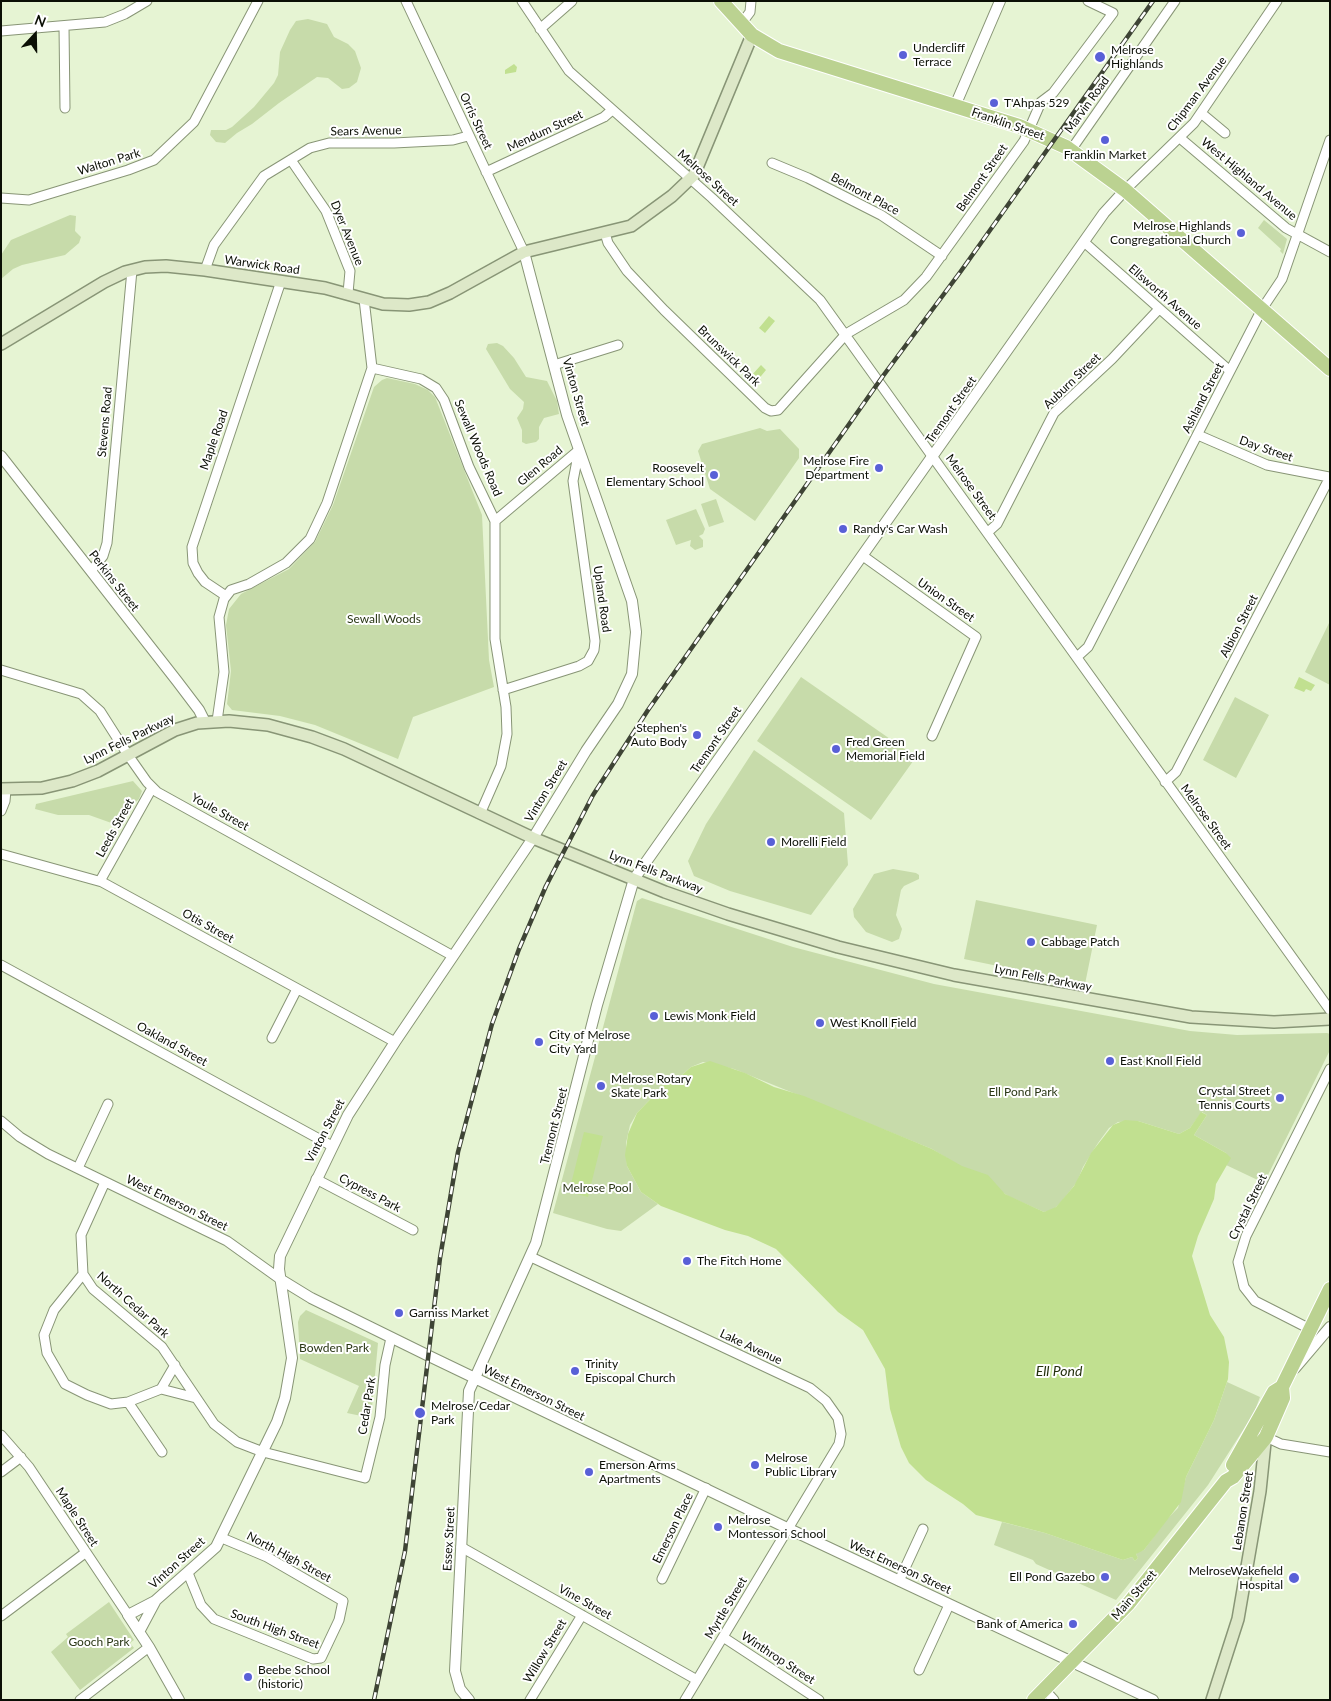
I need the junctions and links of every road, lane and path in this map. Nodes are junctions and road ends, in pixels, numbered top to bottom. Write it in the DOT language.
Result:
graph roads {
  1 [pos="147,1"];
  2 [pos="258,1"];
  3 [pos="406,1"];
  4 [pos="522,1"];
  5 [pos="572,1"];
  6 [pos="721,1"];
  7 [pos="751,1"];
  8 [pos="1000,1"];
  9 [pos="1088,1"];
  10 [pos="1176,1"];
  11 [pos="1277,1"];
  12 [pos="741,24"];
  13 [pos="64,26"];
  14 [pos="540,29"];
  15 [pos="1,31"];
  16 [pos="752,35"];
  17 [pos="955,106"];
  18 [pos="65,108"];
  19 [pos="612,110"];
  20 [pos="1201,113"];
  21 [pos="1029,129"];
  22 [pos="1225,133"];
  23 [pos="468,136"];
  24 [pos="1180,138"];
  25 [pos="1330,141"];
  26 [pos="1071,150"];
  27 [pos="291,160"];
  28 [pos="772,163"];
  29 [pos="486,172"];
  30 [pos="690,179"];
  31 [pos="1125,190"];
  32 [pos="1,198"];
  33 [pos="605,233"];
  34 [pos="1298,234"];
  35 [pos="1084,242"];
  36 [pos="524,252"];
  37 [pos="1330,252"];
  38 [pos="942,256"];
  39 [pos="132,270"];
  40 [pos="205,270"];
  41 [pos="281,282"];
  42 [pos="348,293"];
  43 [pos="364,299"];
  44 [pos="1159,309"];
  45 [pos="1262,309"];
  46 [pos="846,334"];
  47 [pos="1,344"];
  48 [pos="618,345"];
  49 [pos="554,365"];
  50 [pos="372,368"];
  51 [pos="1330,369"];
  52 [pos="1230,371"];
  53 [pos="1198,434"];
  54 [pos="578,450"];
  55 [pos="1,456"];
  56 [pos="933,456"];
  57 [pos="1329,477"];
  58 [pos="495,522"];
  59 [pos="988,532"];
  60 [pos="863,556"];
  61 [pos="91,571"];
  62 [pos="226,596"];
  63 [pos="1077,657"];
  64 [pos="1,670"];
  65 [pos="503,690"];
  66 [pos="218,721"];
  67 [pos="205,722"];
  68 [pos="932,736"];
  69 [pos="128,755"];
  70 [pos="1165,782"];
  71 [pos="152,788"];
  72 [pos="3,790"];
  73 [pos="1,811"];
  74 [pos="480,814"];
  75 [pos="534,838"];
  76 [pos="1,854"];
  77 [pos="634,880"];
  78 [pos="100,881"];
  79 [pos="453,956"];
  80 [pos="1,965"];
  81 [pos="298,989"];
  82 [pos="1330,1010"];
  83 [pos="1330,1019"];
  84 [pos="272,1038"];
  85 [pos="395,1042"];
  86 [pos="1330,1069"];
  87 [pos="108,1104"];
  88 [pos="2,1122"];
  89 [pos="332,1146"];
  90 [pos="78,1168"];
  91 [pos="316,1179"];
  92 [pos="105,1182"];
  93 [pos="413,1230"];
  94 [pos="530,1257"];
  95 [pos="83,1274"];
  96 [pos="280,1278"];
  97 [pos="1328,1296"];
  98 [pos="1330,1327"];
  99 [pos="1310,1329"];
  100 [pos="390,1342"];
  101 [pos="175,1365"];
  102 [pos="473,1377"];
  103 [pos="1284,1384"];
  104 [pos="161,1389"];
  105 [pos="196,1398"];
  106 [pos="128,1402"];
  107 [pos="1264,1411"];
  108 [pos="1,1435"];
  109 [pos="1266,1437"];
  110 [pos="162,1452"];
  111 [pos="262,1452"];
  112 [pos="1330,1452"];
  113 [pos="21,1457"];
  114 [pos="1,1472"];
  115 [pos="365,1478"];
  116 [pos="1226,1482"];
  117 [pos="706,1488"];
  118 [pos="787,1528"];
  119 [pos="923,1529"];
  120 [pos="222,1538"];
  121 [pos="461,1548"];
  122 [pos="85,1552"];
  123 [pos="188,1573"];
  124 [pos="662,1579"];
  125 [pos="899,1581"];
  126 [pos="155,1601"];
  127 [pos="344,1602"];
  128 [pos="950,1605"];
  129 [pos="128,1615"];
  130 [pos="582,1615"];
  131 [pos="1,1616"];
  132 [pos="139,1632"];
  133 [pos="723,1637"];
  134 [pos="149,1646"];
  135 [pos="1071,1662"];
  136 [pos="919,1670"];
  137 [pos="698,1680"];
  138 [pos="1044,1690"];
  139 [pos="80,1700"];
  140 [pos="179,1700"];
  141 [pos="469,1700"];
  142 [pos="530,1700"];
  143 [pos="685,1700"];
  144 [pos="818,1700"];
  145 [pos="1034,1700"];
  146 [pos="1054,1700"];
  147 [pos="1153,1700"];
  148 [pos="1212,1700"];
  1 -- 13 [label="street"];
  2 -- 32 [label="street, Walton Park"];
  3 -- 23 [label="street, Orris Street"];
  4 -- 14 [label="street, Melrose Street"];
  5 -- 14 [label="street"];
  6 -- 12 [label="main road, Franklin Street"];
  7 -- 12 [label="street"];
  8 -- 17 [label="street"];
  9 -- 21 [label="street, Belmont Street"];
  10 -- 26 [label="street, Marvin Road"];
  11 -- 20 [label="street, Chipman Avenue"];
  12 -- 16 [label="main road, Franklin Street"];
  13 -- 15 [label="street"];
  13 -- 18 [label="street"];
  14 -- 19 [label="street, Melrose Street"];
  16 -- 17 [label="main road, Franklin Street"];
  16 -- 30 [label="main road"];
  17 -- 21 [label="main road, Franklin Street"];
  19 -- 29 [label="street, Mendum Street"];
  19 -- 30 [label="street, Melrose Street"];
  20 -- 22 [label="street"];
  20 -- 24 [label="street, Chipman Avenue"];
  21 -- 26 [label="main road, Franklin Street"];
  21 -- 38 [label="street, Belmont Street"];
  23 -- 27 [label="street, Sears Avenue"];
  23 -- 29 [label="street, Orris Street"];
  24 -- 31 [label="street, Chipman Avenue"];
  24 -- 34 [label="street, West Highland Avenue"];
  25 -- 34 [label="street, Ashland Street"];
  26 -- 31 [label="main road, Franklin Street"];
  27 -- 40 [label="street, Sears Avenue"];
  27 -- 42 [label="street, Dyer Avenue"];
  28 -- 38 [label="street, Belmont Place"];
  29 -- 36 [label="street, Orris Street"];
  30 -- 33 [label="main road"];
  30 -- 46 [label="street, Melrose Street"];
  31 -- 35 [label="street, Tremont Street"];
  31 -- 45 [label="main road, Franklin Street"];
  33 -- 36 [label="main road"];
  33 -- 46 [label="street, Brunswick Park"];
  34 -- 37 [label="street, West Highland Avenue"];
  34 -- 45 [label="street, Ashland Street"];
  35 -- 44 [label="street, Ellsworth Avenue"];
  35 -- 56 [label="street, Tremont Street"];
  36 -- 43 [label="main road, Warwick Road"];
  36 -- 49 [label="street, Vinton Street"];
  38 -- 46 [label="street, Belmont Street"];
  39 -- 40 [label="main road, Warwick Road"];
  39 -- 47 [label="main road, Warwick Road"];
  39 -- 61 [label="street, Stevens Road"];
  40 -- 41 [label="main road, Warwick Road"];
  41 -- 42 [label="main road, Warwick Road"];
  41 -- 62 [label="street, Maple Road"];
  42 -- 43 [label="main road, Warwick Road"];
  43 -- 50 [label="street"];
  44 -- 52 [label="street, Ellsworth Avenue"];
  44 -- 59 [label="street, Auburn Street"];
  45 -- 51 [label="main road, Franklin Street"];
  45 -- 52 [label="street, Ashland Street"];
  46 -- 56 [label="street, Melrose Street"];
  48 -- 49 [label="street"];
  49 -- 54 [label="street, Vinton Street"];
  50 -- 58 [label="street, Sewall Woods Road"];
  50 -- 62 [label="street"];
  52 -- 53 [label="street, Ashland Street"];
  53 -- 57 [label="street, Day Street"];
  53 -- 63 [label="street, Ashland Street"];
  54 -- 58 [label="street, Glen Road"];
  54 -- 65 [label="street, Upland Road"];
  54 -- 75 [label="street, Vinton Street"];
  55 -- 61 [label="street, Perkins Street"];
  56 -- 59 [label="street, Melrose Street"];
  56 -- 60 [label="street, Tremont Street"];
  57 -- 70 [label="street, Albion Street"];
  58 -- 65 [label="street, Sewall Woods Road"];
  59 -- 63 [label="street, Melrose Street"];
  60 -- 68 [label="street, Union Street"];
  60 -- 77 [label="street, Tremont Street"];
  61 -- 67 [label="street, Perkins Street"];
  62 -- 66 [label="street"];
  63 -- 70 [label="street, Melrose Street"];
  64 -- 69 [label="street, Youle Street"];
  65 -- 74 [label="street, Sewall Woods Road"];
  66 -- 67 [label="main road, Lynn Fells Parkway"];
  66 -- 74 [label="main road, Lynn Fells Parkway"];
  67 -- 69 [label="main road, Lynn Fells Parkway"];
  69 -- 71 [label="street, Youle Street"];
  69 -- 72 [label="main road, Lynn Fells Parkway"];
  70 -- 82 [label="street, Melrose Street"];
  71 -- 78 [label="street, Leeds Street"];
  71 -- 79 [label="street, Youle Street"];
  72 -- 73 [label="street"];
  74 -- 75 [label="main road, Lynn Fells Parkway"];
  75 -- 77 [label="main road, Lynn Fells Parkway"];
  75 -- 79 [label="street, Vinton Street"];
  76 -- 78 [label="street, Otis Street"];
  77 -- 83 [label="main road, Lynn Fells Parkway"];
  77 -- 94 [label="street, Tremont Street"];
  78 -- 81 [label="street, Otis Street"];
  79 -- 85 [label="street, Vinton Street"];
  80 -- 89 [label="street, Oakland Street"];
  81 -- 84 [label="street"];
  81 -- 85 [label="street, Otis Street"];
  85 -- 89 [label="street, Vinton Street"];
  86 -- 99 [label="street, Crystal Street"];
  87 -- 90 [label="street"];
  88 -- 90 [label="street, West Emerson Street"];
  89 -- 91 [label="street, Vinton Street"];
  90 -- 92 [label="street, West Emerson Street"];
  91 -- 93 [label="street, Cypress Park"];
  91 -- 96 [label="street, Vinton Street"];
  92 -- 95 [label="street, North Cedar Park"];
  92 -- 96 [label="street, West Emerson Street"];
  94 -- 102 [label="street, Tremont Street"];
  94 -- 118 [label="street, Lake Avenue"];
  95 -- 101 [label="street, North Cedar Park"];
  95 -- 106 [label="street"];
  96 -- 100 [label="street, West Emerson Street"];
  96 -- 111 [label="street, Vinton Street"];
  97 -- 99 [label="main road, Main Street"];
  98 -- 103 [label="street"];
  99 -- 103 [label="main road, Main Street"];
  100 -- 102 [label="street, West Emerson Street"];
  100 -- 115 [label="street, Cedar Park"];
  101 -- 104 [label="street"];
  101 -- 105 [label="street, North Cedar Park"];
  102 -- 117 [label="street, West Emerson Street"];
  102 -- 121 [label="street, Essex Street"];
  103 -- 107 [label="main road, Main Street"];
  103 -- 109 [label="main road, Main Street"];
  104 -- 105 [label="street"];
  104 -- 106 [label="street"];
  105 -- 111 [label="street, North Cedar Park"];
  106 -- 110 [label="street"];
  107 -- 109 [label="main road, Lebanon Street"];
  107 -- 116 [label="main road, Main Street"];
  108 -- 113 [label="street, Maple Street"];
  109 -- 112 [label="street"];
  109 -- 116 [label="main road, Main Street"];
  109 -- 148 [label="main road, Lebanon Street"];
  111 -- 115 [label="street, North Cedar Park"];
  111 -- 120 [label="street, Vinton Street"];
  113 -- 114 [label="street"];
  113 -- 122 [label="street, Maple Street"];
  116 -- 135 [label="main road, Main Street"];
  117 -- 118 [label="street, West Emerson Street"];
  117 -- 124 [label="street, Emerson Place"];
  118 -- 125 [label="street, West Emerson Street"];
  118 -- 133 [label="street, Myrtle Street"];
  119 -- 125 [label="street"];
  120 -- 123 [label="street, Vinton Street"];
  120 -- 127 [label="street, North High Street"];
  121 -- 130 [label="street, Vine Street"];
  121 -- 141 [label="street, Essex Street"];
  122 -- 129 [label="street, Maple Street"];
  122 -- 131 [label="street"];
  123 -- 126 [label="street, Vinton Street"];
  123 -- 127 [label="street, South High Street"];
  125 -- 128 [label="street, West Emerson Street"];
  126 -- 129 [label="street, Vinton Street"];
  126 -- 132 [label="street, Vinton Street"];
  128 -- 135 [label="street, West Emerson Street"];
  128 -- 136 [label="street"];
  129 -- 132 [label="street"];
  130 -- 137 [label="street, Vine Street"];
  130 -- 142 [label="street, Willow Street"];
  132 -- 134 [label="street"];
  133 -- 137 [label="street, Myrtle Street"];
  133 -- 144 [label="street, Winthrop Street"];
  134 -- 139 [label="street"];
  134 -- 140 [label="street"];
  135 -- 138 [label="main road, Main Street"];
  135 -- 147 [label="street, West Emerson Street"];
  137 -- 143 [label="street, Myrtle Street"];
  138 -- 145 [label="main road, Main Street"];
  138 -- 146 [label="street"];
}
